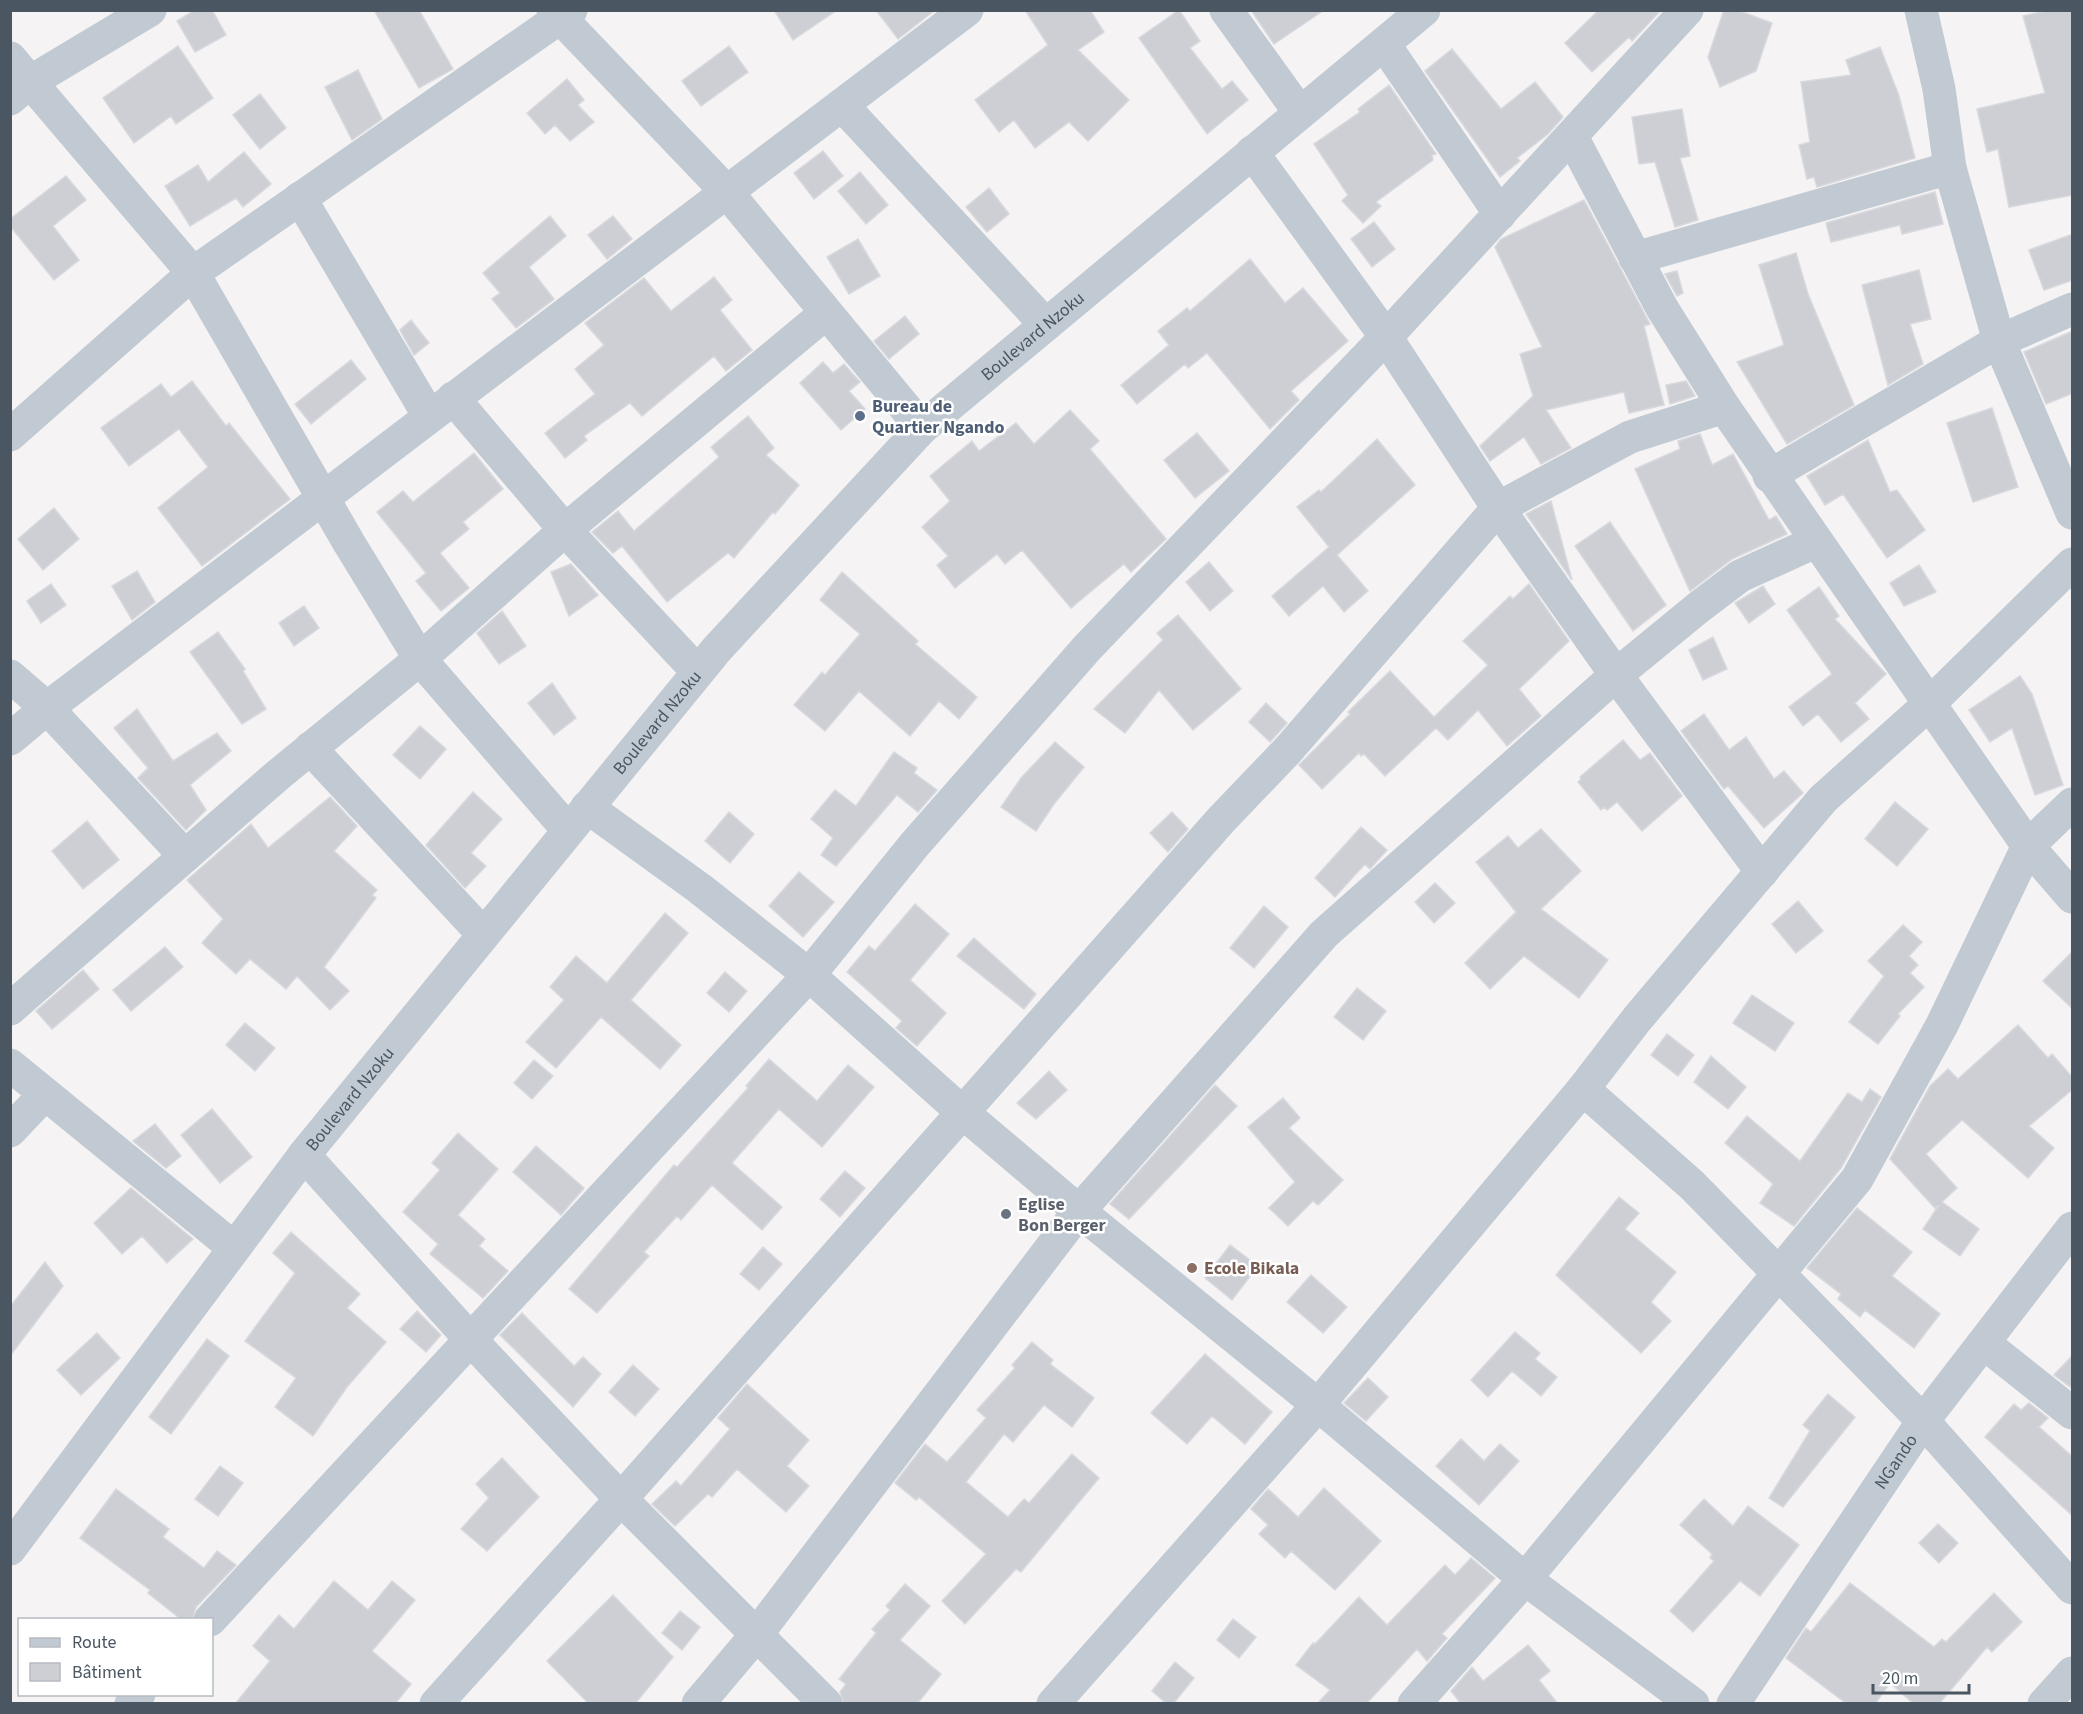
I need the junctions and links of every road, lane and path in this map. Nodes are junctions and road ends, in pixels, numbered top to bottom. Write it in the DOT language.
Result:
graph roads {
  1 [pos="150,10"];
  2 [pos="967,10"];
  3 [pos="1226,10"];
  4 [pos="1424,10"];
  5 [pos="1687,10"];
  6 [pos="1921,10"];
  7 [pos="561,13"];
  8 [pos="1384,44"];
  9 [pos="17,80"];
  10 [pos="842,105"];
  11 [pos="1300,113"];
  12 [pos="1572,136"];
  13 [pos="1252,152"];
  14 [pos="1950,168"];
  15 [pos="726,191"];
  16 [pos="300,198"];
  17 [pos="1500,214"];
  18 [pos="1635,258"];
  19 [pos="193,273"];
  20 [pos="2073,309"];
  21 [pos="826,313"];
  22 [pos="1046,325"];
  23 [pos="1386,337"];
  24 [pos="1999,342"];
  25 [pos="441,407"];
  26 [pos="1724,407"];
  27 [pos="922,428"];
  28 [pos="10,435"];
  29 [pos="1769,476"];
  30 [pos="325,499"];
  31 [pos="1498,508"];
  32 [pos="2073,513"];
  33 [pos="565,530"];
  34 [pos="1815,542"];
  35 [pos="2073,564"];
  36 [pos="420,658"];
  37 [pos="697,672"];
  38 [pos="1616,675"];
  39 [pos="10,676"];
  40 [pos="1929,705"];
  41 [pos="47,708"];
  42 [pos="10,740"];
  43 [pos="310,748"];
  44 [pos="2073,804"];
  45 [pos="578,818"];
  46 [pos="2028,846"];
  47 [pos="185,856"];
  48 [pos="1762,873"];
  49 [pos="2073,897"];
  50 [pos="483,934"];
  51 [pos="809,975"];
  52 [pos="10,1009"];
  53 [pos="10,1065"];
  54 [pos="1583,1089"];
  55 [pos="44,1095"];
  56 [pos="962,1112"];
  57 [pos="10,1131"];
  58 [pos="304,1155"];
  59 [pos="1079,1211"];
  60 [pos="2073,1227"];
  61 [pos="233,1247"];
  62 [pos="1777,1272"];
  63 [pos="471,1340"];
  64 [pos="1985,1344"];
  65 [pos="1318,1405"];
  66 [pos="2073,1413"];
  67 [pos="1923,1421"];
  68 [pos="621,1499"];
  69 [pos="10,1549"];
  70 [pos="1525,1579"];
  71 [pos="2073,1588"];
  72 [pos="212,1618"];
  73 [pos="757,1634"];
  74 [pos="2073,1673"];
  75 [pos="436,1704"];
  76 [pos="698,1704"];
  77 [pos="826,1704"];
  78 [pos="1053,1704"];
  79 [pos="1414,1704"];
  80 [pos="1693,1704"];
  81 [pos="1733,1704"];
  82 [pos="2044,1704"];
  1 -- 9 [label="street"];
  2 -- 10 [label="street"];
  3 -- 11 [label="street"];
  4 -- 8 [label="street, Boulevard Nzoku"];
  5 -- 12 [label="street"];
  6 -- 14 [label="street"];
  7 -- 15 [label="street"];
  7 -- 16 [label="street"];
  8 -- 11 [label="street, Boulevard Nzoku"];
  8 -- 17 [label="street"];
  9 -- 19 [label="street"];
  10 -- 15 [label="street"];
  10 -- 22 [label="street"];
  11 -- 13 [label="street, Boulevard Nzoku"];
  12 -- 17 [label="street"];
  12 -- 18 [label="street"];
  13 -- 22 [label="street, Boulevard Nzoku"];
  13 -- 23 [label="street"];
  14 -- 18 [label="street"];
  14 -- 24 [label="street"];
  15 -- 21 [label="street"];
  15 -- 25 [label="street"];
  16 -- 19 [label="street"];
  16 -- 25 [label="street"];
  17 -- 23 [label="street"];
  18 -- 26 [label="street"];
  19 -- 28 [label="street"];
  19 -- 30 [label="street"];
  20 -- 24 [label="street"];
  21 -- 27 [label="street"];
  21 -- 33 [label="street"];
  22 -- 27 [label="street, Boulevard Nzoku"];
  23 -- 31 [label="street"];
  23 -- 51 [label="street"];
  24 -- 29 [label="street"];
  24 -- 32 [label="street"];
  25 -- 30 [label="street"];
  25 -- 33 [label="street"];
  26 -- 29 [label="street"];
  26 -- 31 [label="street"];
  27 -- 37 [label="street, Boulevard Nzoku"];
  29 -- 34 [label="street"];
  30 -- 36 [label="street"];
  30 -- 41 [label="street"];
  31 -- 38 [label="street"];
  31 -- 56 [label="street"];
  33 -- 36 [label="street"];
  33 -- 37 [label="street"];
  34 -- 38 [label="street"];
  34 -- 40 [label="street"];
  35 -- 40 [label="street"];
  36 -- 43 [label="street"];
  36 -- 45 [label="street"];
  37 -- 45 [label="street, Boulevard Nzoku"];
  38 -- 48 [label="street"];
  38 -- 59 [label="street"];
  39 -- 41 [label="street"];
  40 -- 46 [label="street"];
  40 -- 48 [label="street"];
  41 -- 42 [label="street"];
  41 -- 47 [label="street"];
  43 -- 47 [label="street"];
  43 -- 50 [label="street"];
  44 -- 46 [label="street"];
  45 -- 50 [label="street, Boulevard Nzoku"];
  45 -- 51 [label="street"];
  46 -- 49 [label="street"];
  46 -- 62 [label="street"];
  47 -- 52 [label="street"];
  48 -- 54 [label="street"];
  50 -- 58 [label="street, Boulevard Nzoku"];
  51 -- 56 [label="street"];
  51 -- 63 [label="street"];
  53 -- 55 [label="street"];
  54 -- 62 [label="street"];
  54 -- 65 [label="street"];
  55 -- 57 [label="street"];
  55 -- 61 [label="street"];
  56 -- 59 [label="street"];
  56 -- 68 [label="street"];
  58 -- 61 [label="street, Boulevard Nzoku"];
  58 -- 63 [label="street"];
  59 -- 65 [label="street"];
  59 -- 73 [label="street"];
  60 -- 64 [label="street, NGando"];
  61 -- 69 [label="street, Boulevard Nzoku"];
  62 -- 67 [label="street"];
  62 -- 70 [label="street"];
  63 -- 68 [label="street"];
  63 -- 72 [label="street"];
  64 -- 66 [label="street"];
  64 -- 67 [label="street, NGando"];
  65 -- 70 [label="street"];
  65 -- 78 [label="street"];
  67 -- 71 [label="street"];
  67 -- 81 [label="street, NGando"];
  68 -- 73 [label="street"];
  68 -- 75 [label="street"];
  70 -- 79 [label="street"];
  70 -- 80 [label="street"];
  73 -- 76 [label="street"];
  73 -- 77 [label="street"];
  74 -- 82 [label="street"];
}
